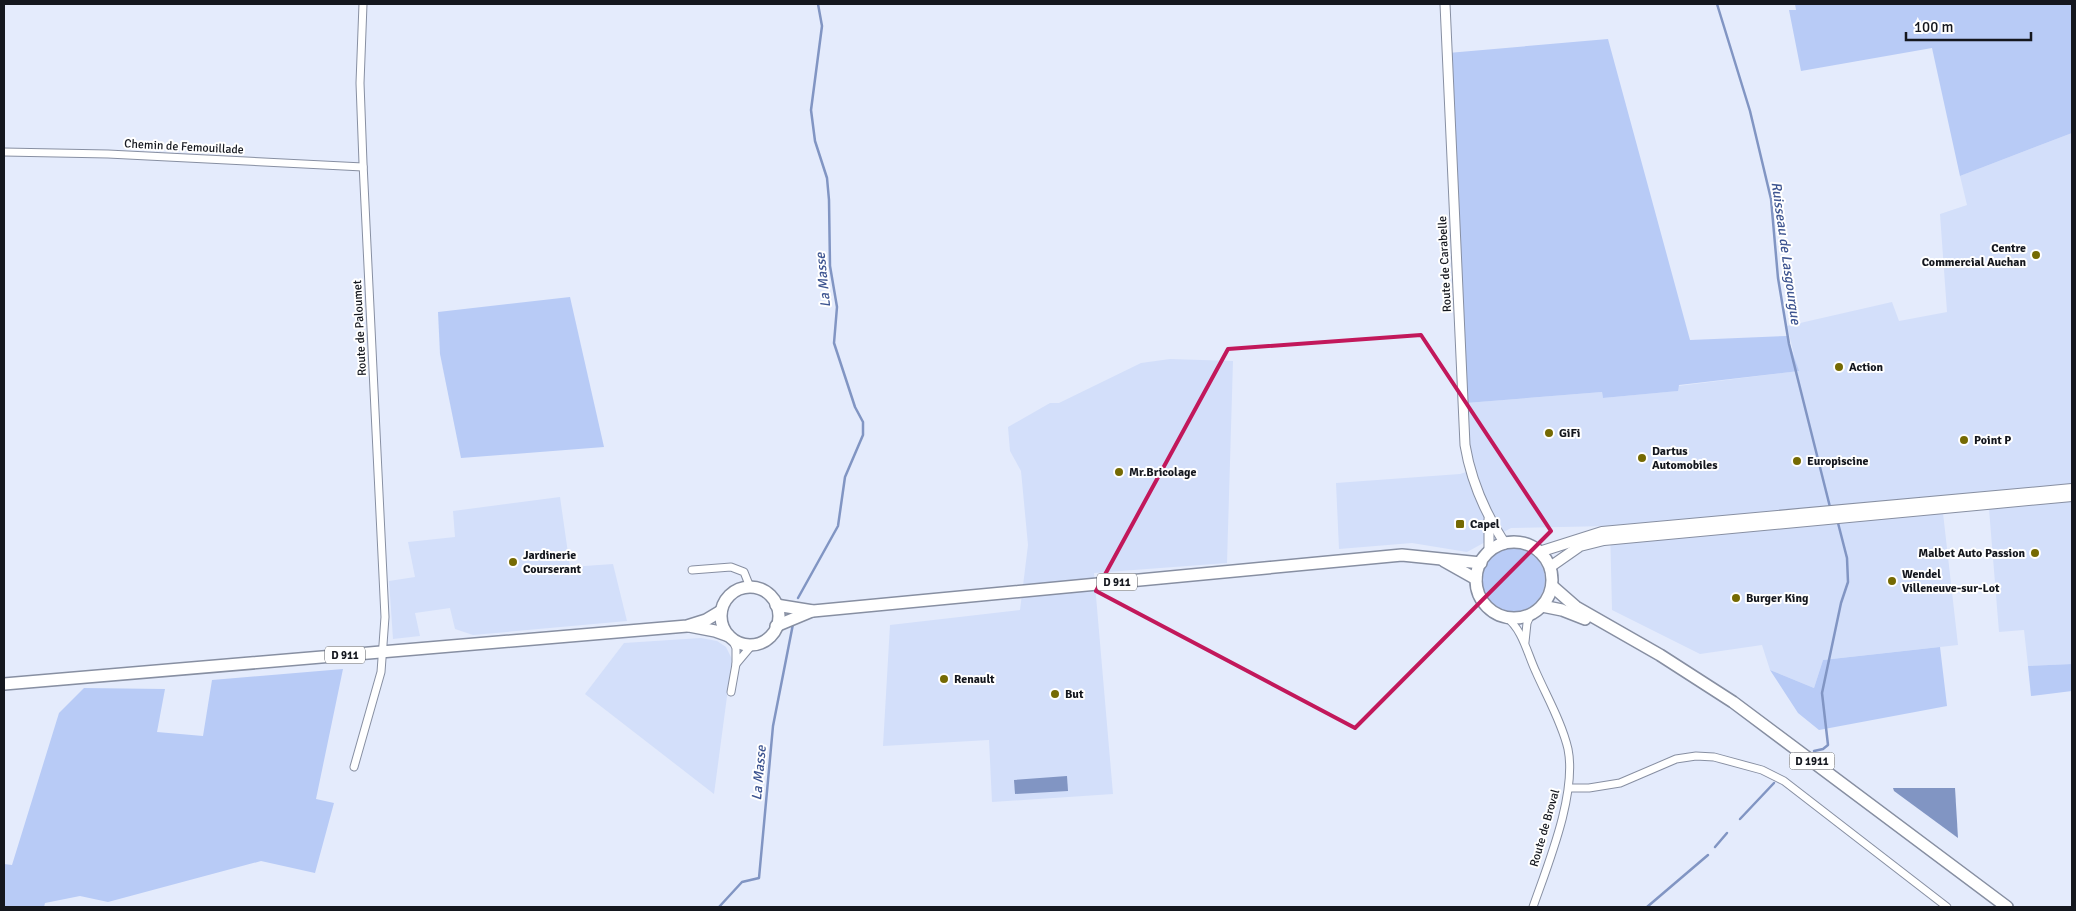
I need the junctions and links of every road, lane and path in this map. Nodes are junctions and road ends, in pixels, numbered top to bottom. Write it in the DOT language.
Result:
graph roads {
  1 [pos="363,4"];
  2 [pos="1445,4"];
  3 [pos="4,152"];
  4 [pos="363,167"];
  5 [pos="2072,489"];
  6 [pos="2072,496"];
  7 [pos="1489,519"];
  8 [pos="1505,544"];
  9 [pos="1489,552"];
  10 [pos="1539,552"];
  11 [pos="1441,559"];
  12 [pos="1480,563"];
  13 [pos="1550,567"];
  14 [pos="692,570"];
  15 [pos="1476,579"];
  16 [pos="1552,586"];
  17 [pos="750,587"];
  18 [pos="776,605"];
  19 [pos="1542,606"];
  20 [pos="721,611"];
  21 [pos="813,611"];
  22 [pos="1531,614"];
  23 [pos="1506,617"];
  24 [pos="687,626"];
  25 [pos="776,626"];
  26 [pos="1608,627"];
  27 [pos="731,637"];
  28 [pos="1525,642"];
  29 [pos="752,644"];
  30 [pos="384,651"];
  31 [pos="736,664"];
  32 [pos="4,684"];
  33 [pos="731,692"];
  34 [pos="354,767"];
  35 [pos="1568,788"];
  36 [pos="1533,907"];
  37 [pos="1946,907"];
  38 [pos="2008,907"];
  1 -- 4 [label="street, Route de Paloumet"];
  2 -- 7 [label="street, Route de Carabelle"];
  3 -- 4 [label="street, Chemin de Femouillade"];
  4 -- 30 [label="street, Route de Paloumet"];
  5 -- 10 [label="main road"];
  6 -- 13 [label="main road"];
  7 -- 8 [label="street, Route de Carabelle"];
  7 -- 9 [label="street, Route de Carabelle"];
  8 -- 9 [label="main road"];
  8 -- 10 [label="main road"];
  9 -- 12 [label="main road"];
  10 -- 13 [label="main road"];
  11 -- 12 [label="main road, D 911"];
  11 -- 15 [label="main road, D 911"];
  11 -- 21 [label="main road, D 911"];
  12 -- 15 [label="main road"];
  13 -- 16 [label="main road"];
  14 -- 17 [label="street"];
  15 -- 23 [label="main road"];
  16 -- 19 [label="main road"];
  16 -- 26 [label="main road, D 1911"];
  17 -- 18 [label="main road"];
  17 -- 20 [label="main road"];
  18 -- 21 [label="main road, D 911"];
  18 -- 25 [label="main road"];
  19 -- 22 [label="main road"];
  19 -- 26 [label="main road, D 1911"];
  20 -- 24 [label="main road, D 911"];
  20 -- 27 [label="main road"];
  21 -- 25 [label="main road, D 911"];
  22 -- 23 [label="main road"];
  22 -- 28 [label="street"];
  23 -- 28 [label="street, Route de Broval"];
  24 -- 27 [label="main road, D 911"];
  24 -- 30 [label="main road, D 911"];
  25 -- 29 [label="main road"];
  26 -- 38 [label="main road, D 1911"];
  27 -- 29 [label="main road"];
  27 -- 31 [label="street"];
  28 -- 35 [label="street, Route de Broval"];
  29 -- 31 [label="street"];
  30 -- 32 [label="main road, D 911"];
  30 -- 34 [label="street, Route de Paloumet"];
  31 -- 33 [label="street"];
  35 -- 36 [label="street, Route de Broval"];
  35 -- 37 [label="street"];
}
